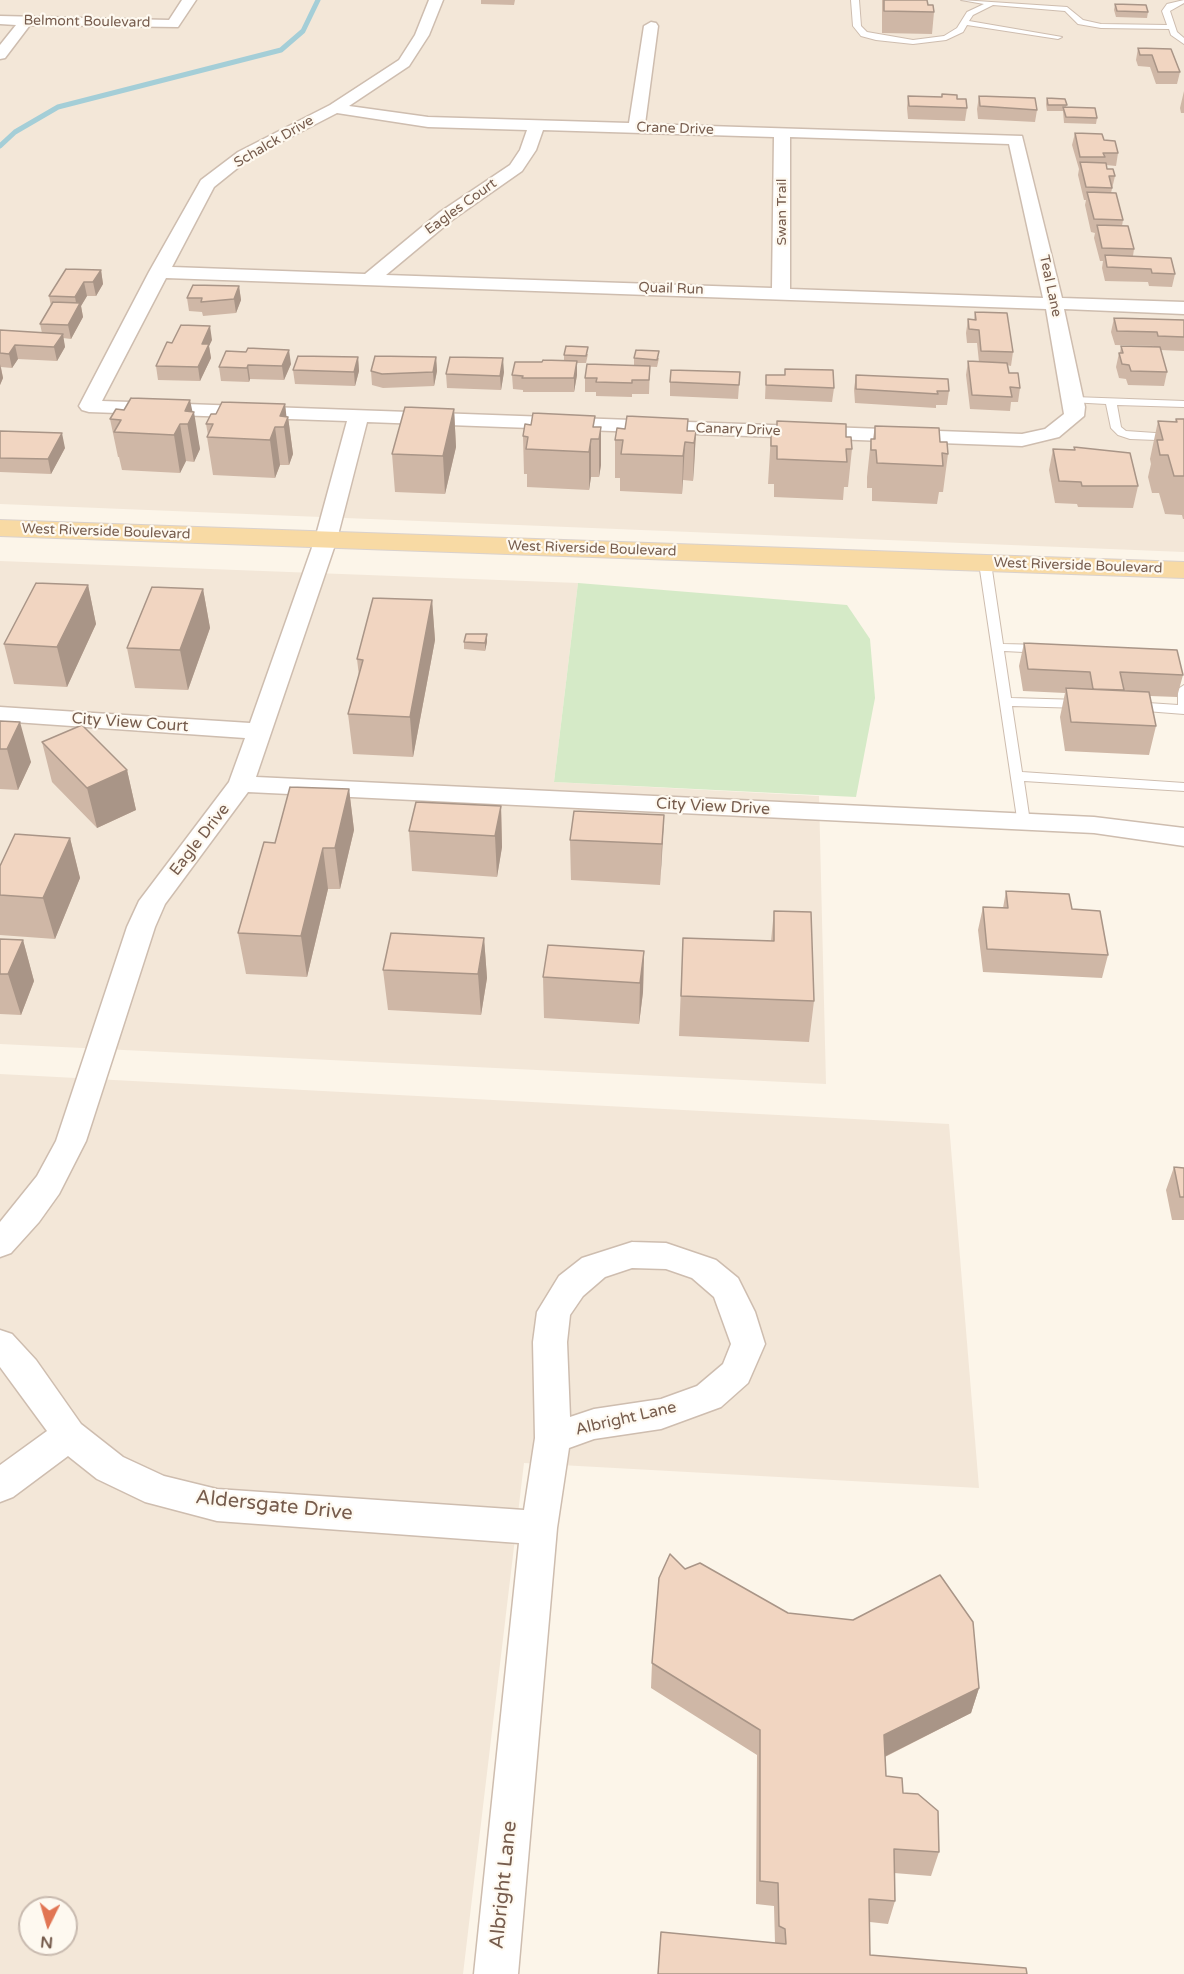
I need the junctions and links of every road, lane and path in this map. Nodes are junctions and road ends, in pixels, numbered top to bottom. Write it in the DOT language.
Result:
graph roads {
  1 [pos="189,0"];
  2 [pos="436,0"];
  3 [pos="965,0"];
  4 [pos="1184,0"];
  5 [pos="996,1"];
  6 [pos="856,4"];
  7 [pos="0,20"];
  8 [pos="26,21"];
  9 [pos="965,23"];
  10 [pos="651,26"];
  11 [pos="1172,27"];
  12 [pos="1058,37"];
  13 [pos="1184,42"];
  14 [pos="0,55"];
  15 [pos="335,108"];
  16 [pos="537,125"];
  17 [pos="636,128"];
  18 [pos="782,132"];
  19 [pos="1017,139"];
  20 [pos="158,272"];
  21 [pos="370,279"];
  22 [pos="782,292"];
  23 [pos="1054,303"];
  24 [pos="1184,308"];
  25 [pos="1074,400"];
  26 [pos="1111,401"];
  27 [pos="1184,405"];
  28 [pos="89,406"];
  29 [pos="359,416"];
  30 [pos="1184,438"];
  31 [pos="0,528"];
  32 [pos="326,539"];
  33 [pos="985,563"];
  34 [pos="1184,570"];
  35 [pos="998,647"];
  36 [pos="1049,652"];
  37 [pos="1184,689"];
  38 [pos="1005,702"];
  39 [pos="1087,704"];
  40 [pos="1117,706"];
  41 [pos="1184,710"];
  42 [pos="0,714"];
  43 [pos="260,731"];
  44 [pos="1016,776"];
  45 [pos="241,784"];
  46 [pos="1184,787"];
  47 [pos="1023,822"];
  48 [pos="1184,837"];
  49 [pos="0,1244"];
  50 [pos="0,1344"];
  51 [pos="69,1435"];
  52 [pos="553,1438"];
  53 [pos="0,1486"];
  54 [pos="539,1528"];
  55 [pos="496,1974"];
  1 -- 8 [label="street, Belmont Boulevard"];
  2 -- 15 [label="street, Schalck Drive"];
  3 -- 5 [label="lane"];
  4 -- 11 [label="lane"];
  5 -- 9 [label="lane"];
  5 -- 11 [label="lane"];
  6 -- 9 [label="lane"];
  7 -- 8 [label="street, Belmont Boulevard"];
  8 -- 14 [label="street"];
  9 -- 12 [label="lane"];
  10 -- 17 [label="street"];
  11 -- 13 [label="lane"];
  15 -- 16 [label="street, Crane Drive"];
  15 -- 20 [label="street, Schalck Drive"];
  16 -- 17 [label="street, Crane Drive"];
  16 -- 21 [label="street, Eagles Court"];
  17 -- 18 [label="street, Crane Drive"];
  18 -- 19 [label="street, Crane Drive"];
  18 -- 22 [label="street, Swan Trail"];
  19 -- 23 [label="street, Teal Lane"];
  20 -- 21 [label="street, Quail Run"];
  20 -- 28 [label="street, Schalck Drive"];
  21 -- 22 [label="street, Quail Run"];
  22 -- 23 [label="street, Quail Run"];
  23 -- 24 [label="street, Quail Run"];
  23 -- 25 [label="street, Teal Lane"];
  25 -- 26 [label="lane"];
  25 -- 29 [label="street, Canary Drive"];
  26 -- 27 [label="lane"];
  26 -- 30 [label="lane"];
  28 -- 29 [label="street, Canary Drive"];
  29 -- 32 [label="street, Eagle Drive"];
  31 -- 32 [label="main road, West Riverside Boulevard"];
  32 -- 33 [label="main road, West Riverside Boulevard"];
  32 -- 43 [label="street, Eagle Drive"];
  33 -- 34 [label="main road, West Riverside Boulevard"];
  33 -- 35 [label="lane"];
  35 -- 36 [label="lane"];
  35 -- 38 [label="lane"];
  37 -- 41 [label="lane"];
  38 -- 39 [label="lane"];
  38 -- 44 [label="lane"];
  40 -- 41 [label="lane"];
  42 -- 43 [label="street, City View Court"];
  43 -- 45 [label="street, Eagle Drive"];
  44 -- 46 [label="lane"];
  44 -- 47 [label="lane"];
  45 -- 47 [label="street, City View Drive"];
  45 -- 49 [label="street, Eagle Drive"];
  47 -- 48 [label="street, City View Drive"];
  50 -- 51 [label="street, Aldersgate Drive"];
  51 -- 53 [label="street"];
  51 -- 54 [label="street, Aldersgate Drive"];
  52 -- 52 [label="street, Albright Lane"];
  52 -- 54 [label="street, Albright Lane"];
  54 -- 55 [label="street, Albright Lane"];
}
